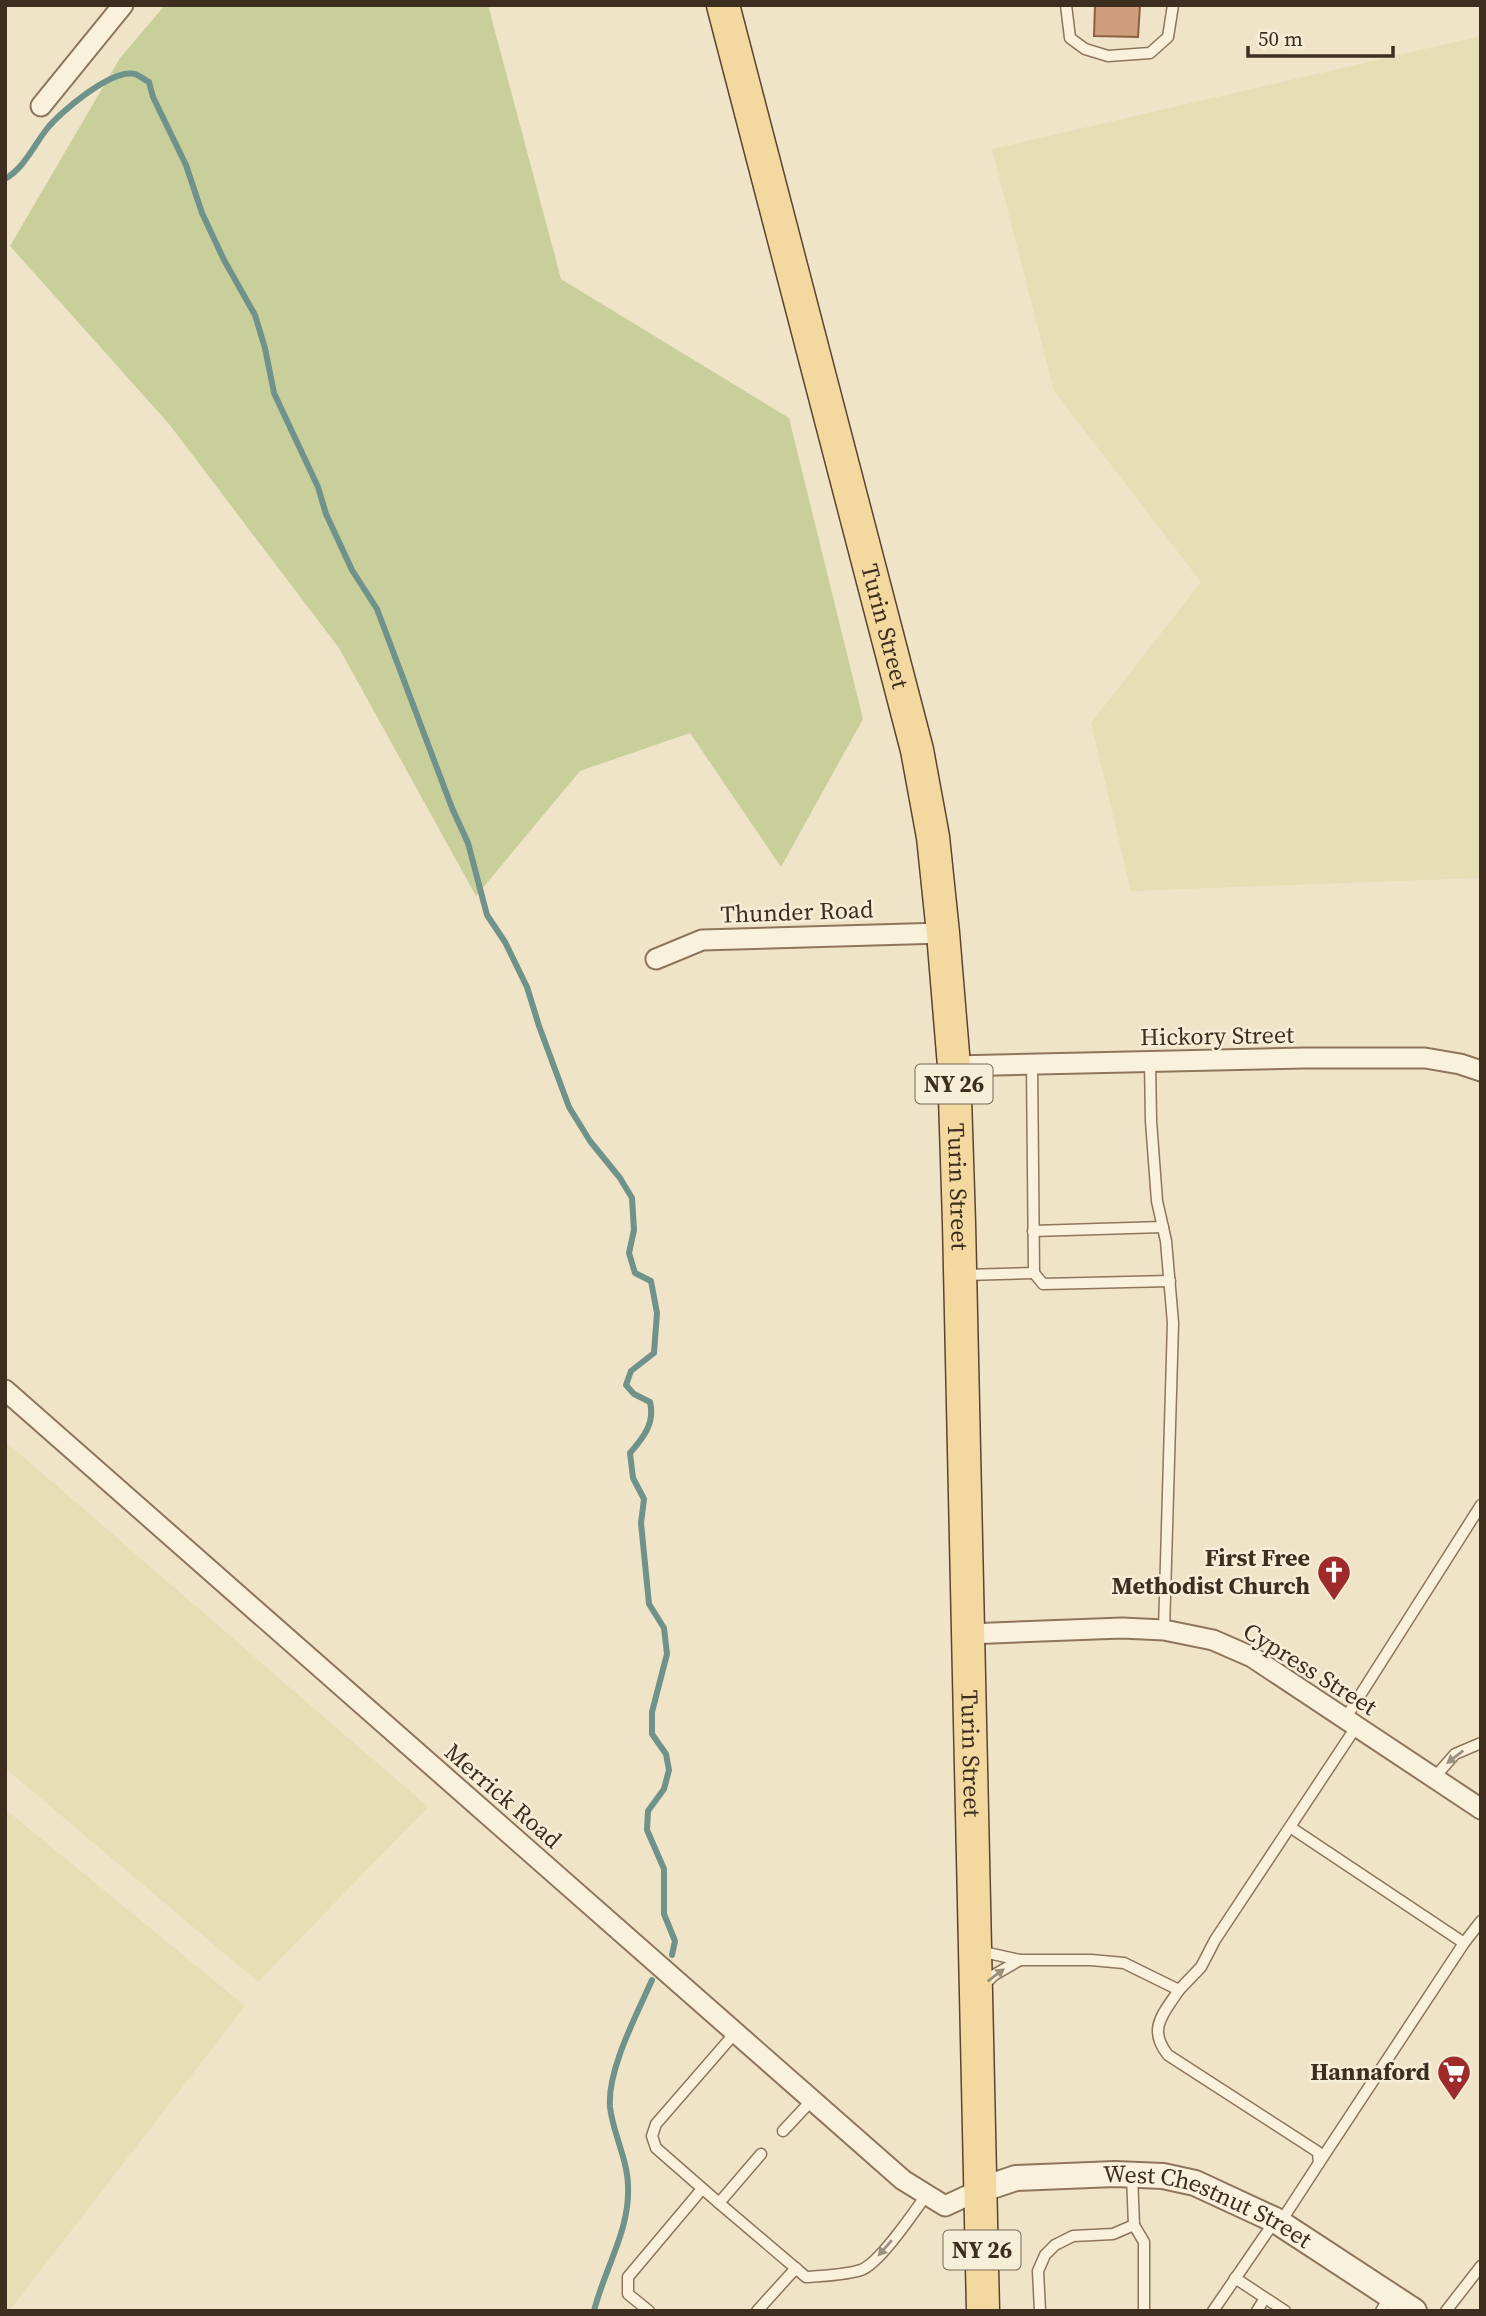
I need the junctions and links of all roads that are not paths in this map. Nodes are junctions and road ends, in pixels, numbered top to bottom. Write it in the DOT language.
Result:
graph roads {
  1 [pos="123,5"];
  2 [pos="723,5"];
  3 [pos="1066,5"];
  4 [pos="1173,5"];
  5 [pos="41,106"];
  6 [pos="943,933"];
  7 [pos="656,959"];
  8 [pos="1150,1062"];
  9 [pos="1032,1064"];
  10 [pos="954,1066"];
  11 [pos="1481,1071"];
  12 [pos="1163,1227"];
  13 [pos="1033,1231"];
  14 [pos="1034,1273"];
  15 [pos="960,1276"];
  16 [pos="1170,1281"];
  17 [pos="5,1390"];
  18 [pos="1481,1505"];
  19 [pos="1164,1630"];
  20 [pos="967,1634"];
  21 [pos="1350,1723"];
  22 [pos="1481,1743"];
  23 [pos="1434,1778"];
  24 [pos="1481,1809"];
  25 [pos="1290,1827"];
  26 [pos="1479,1927"];
  27 [pos="1464,1942"];
  28 [pos="974,1950"];
  29 [pos="1020,1960"];
  30 [pos="1178,1990"];
  31 [pos="975,1995"];
  32 [pos="735,2033"];
  33 [pos="812,2100"];
  34 [pos="783,2132"];
  35 [pos="761,2154"];
  36 [pos="1320,2163"];
  37 [pos="1132,2175"];
  38 [pos="702,2189"];
  39 [pos="980,2190"];
  40 [pos="927,2194"];
  41 [pos="719,2203"];
  42 [pos="1277,2222"];
  43 [pos="1134,2225"];
  44 [pos="1481,2266"];
  45 [pos="796,2268"];
  46 [pos="1235,2278"];
  47 [pos="1265,2298"];
  48 [pos="1386,2303"];
  49 [pos="649,2311"];
  50 [pos="757,2311"];
  51 [pos="983,2311"];
  52 [pos="1041,2311"];
  53 [pos="1144,2311"];
  54 [pos="1213,2311"];
  55 [pos="1257,2311"];
  56 [pos="1285,2311"];
  57 [pos="1414,2311"];
  58 [pos="1446,2311"];
  1 -- 5 [label="street"];
  2 -- 6 [label="main road, Turin Street / NY 26"];
  3 -- 4 [label="lane"];
  6 -- 7 [label="street, Thunder Road"];
  6 -- 10 [label="main road, Turin Street / NY 26"];
  8 -- 9 [label="street, Hickory Street"];
  8 -- 11 [label="street, Hickory Street"];
  8 -- 12 [label="lane"];
  9 -- 10 [label="street, Hickory Street"];
  9 -- 13 [label="lane"];
  10 -- 15 [label="main road, Turin Street / NY 26"];
  12 -- 13 [label="lane"];
  12 -- 16 [label="lane"];
  13 -- 14 [label="lane"];
  14 -- 15 [label="lane"];
  14 -- 16 [label="lane"];
  15 -- 20 [label="main road, Turin Street / NY 26"];
  16 -- 19 [label="lane"];
  17 -- 32 [label="street, Merrick Road"];
  18 -- 21 [label="lane"];
  19 -- 20 [label="street, Cypress Street"];
  19 -- 21 [label="street, Cypress Street"];
  20 -- 28 [label="main road, Turin Street / NY 26"];
  21 -- 23 [label="street, Cypress Street"];
  21 -- 25 [label="lane"];
  22 -- 23 [label="lane, one-way"];
  23 -- 24 [label="street, Cypress Street"];
  25 -- 27 [label="lane"];
  25 -- 30 [label="lane"];
  26 -- 27 [label="lane"];
  27 -- 36 [label="lane"];
  28 -- 29 [label="lane"];
  28 -- 31 [label="main road, Turin Street / NY 26"];
  29 -- 30 [label="lane"];
  31 -- 29 [label="lane, one-way"];
  30 -- 36 [label="lane"];
  31 -- 39 [label="main road, Turin Street / NY 26"];
  32 -- 33 [label="street, Merrick Road"];
  32 -- 38 [label="lane"];
  33 -- 34 [label="lane"];
  33 -- 40 [label="street, Merrick Road"];
  35 -- 41 [label="lane"];
  36 -- 42 [label="lane"];
  37 -- 39 [label="street, West Chestnut Street"];
  37 -- 42 [label="street, West Chestnut Street"];
  37 -- 43 [label="lane"];
  38 -- 41 [label="lane"];
  38 -- 49 [label="lane"];
  39 -- 40 [label="street, Merrick Road"];
  39 -- 51 [label="main road, Turin Street / NY 26"];
  40 -- 45 [label="lane, one-way"];
  41 -- 45 [label="lane"];
  42 -- 46 [label="lane"];
  42 -- 48 [label="street, West Chestnut Street"];
  43 -- 52 [label="lane"];
  43 -- 53 [label="lane"];
  44 -- 58 [label="lane"];
  45 -- 50 [label="lane"];
  46 -- 47 [label="lane"];
  46 -- 54 [label="lane"];
  47 -- 55 [label="lane"];
  47 -- 56 [label="lane"];
  48 -- 57 [label="street, West Chestnut Street"];
}
